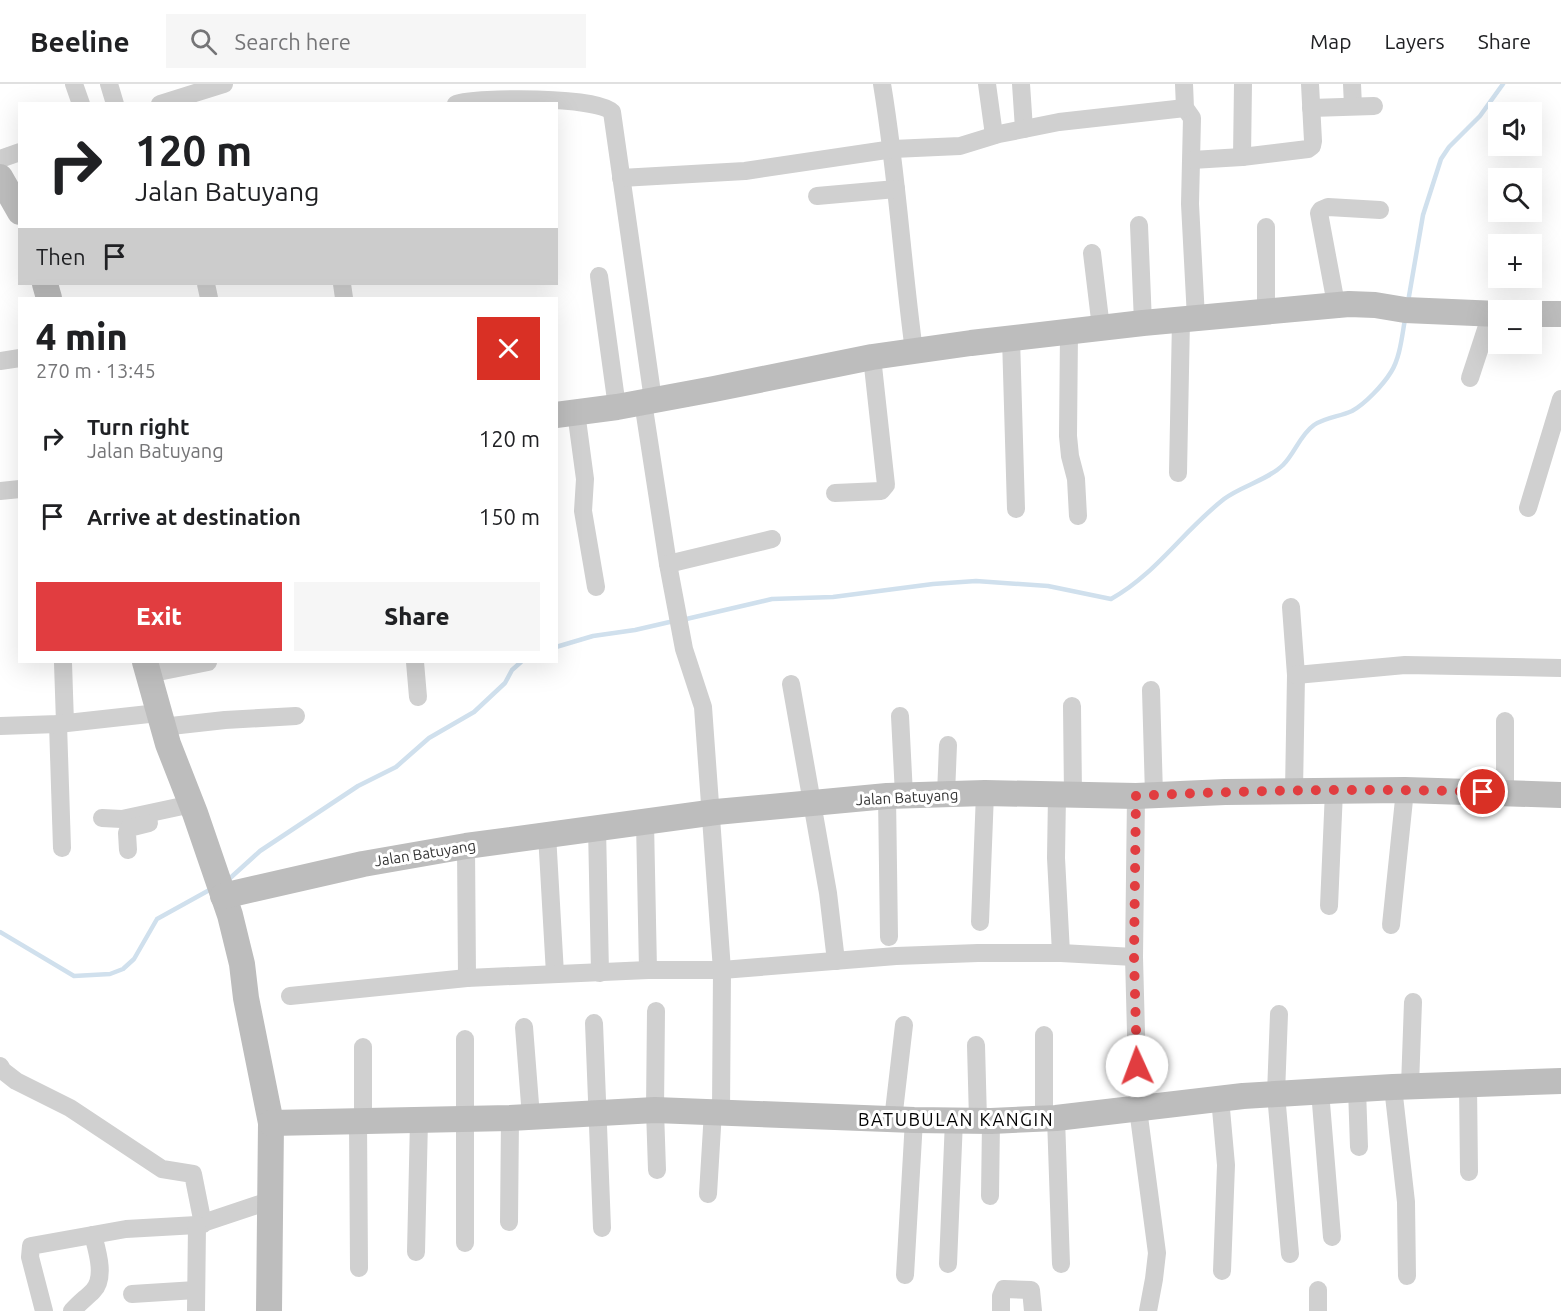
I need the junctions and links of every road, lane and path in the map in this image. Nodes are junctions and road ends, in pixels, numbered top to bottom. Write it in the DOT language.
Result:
graph roads {
  1 [pos="75,84"];
  2 [pos="109,84"];
  3 [pos="224,84"];
  4 [pos="882,84"];
  5 [pos="987,84"];
  6 [pos="1021,84"];
  7 [pos="1184,84"];
  8 [pos="1243,84"];
  9 [pos="1310,84"];
  10 [pos="1352,84"];
  11 [pos="535,101"];
  12 [pos="80,102"];
  13 [pos="114,102"];
  14 [pos="166,102"];
  15 [pos="497,102"];
  16 [pos="552,102"];
  17 [pos="558,102"];
  18 [pos="1353,106"];
  19 [pos="1374,106"];
  20 [pos="1185,108"];
  21 [pos="1311,108"];
  22 [pos="1024,129"];
  23 [pos="994,135"];
  24 [pos="893,150"];
  25 [pos="18,153"];
  26 [pos="1242,158"];
  27 [pos="0,159"];
  28 [pos="1192,160"];
  29 [pos="0,177"];
  30 [pos="621,178"];
  31 [pos="896,189"];
  32 [pos="817,196"];
  33 [pos="18,208"];
  34 [pos="1380,210"];
  35 [pos="1139,225"];
  36 [pos="1266,227"];
  37 [pos="1092,253"];
  38 [pos="600,276"];
  39 [pos="1336,304"];
  40 [pos="1266,313"];
  41 [pos="1488,314"];
  42 [pos="1542,314"];
  43 [pos="1561,314"];
  44 [pos="1189,319"];
  45 [pos="1143,323"];
  46 [pos="1101,328"];
  47 [pos="1070,332"];
  48 [pos="1488,332"];
  49 [pos="1011,338"];
  50 [pos="914,351"];
  51 [pos="872,357"];
  52 [pos="18,358"];
  53 [pos="0,361"];
  54 [pos="1470,378"];
  55 [pos="1561,399"];
  56 [pos="648,401"];
  57 [pos="617,407"];
  58 [pos="566,413"];
  59 [pos="1178,473"];
  60 [pos="18,489"];
  61 [pos="0,491"];
  62 [pos="835,493"];
  63 [pos="1528,508"];
  64 [pos="1016,509"];
  65 [pos="1078,516"];
  66 [pos="772,539"];
  67 [pos="668,564"];
  68 [pos="596,587"];
  69 [pos="1291,607"];
  70 [pos="63,663"];
  71 [pos="198,663"];
  72 [pos="415,663"];
  73 [pos="146,668"];
  74 [pos="1561,668"];
  75 [pos="1296,675"];
  76 [pos="791,684"];
  77 [pos="1151,690"];
  78 [pos="418,697"];
  79 [pos="1072,706"];
  80 [pos="296,716"];
  81 [pos="900,716"];
  82 [pos="160,720"];
  83 [pos="1505,721"];
  84 [pos="62,724"];
  85 [pos="0,726"];
  86 [pos="948,745"];
  87 [pos="1405,790"];
  88 [pos="1294,791"];
  89 [pos="1334,791"];
  90 [pos="985,793"];
  91 [pos="1505,793"];
  92 [pos="946,794"];
  93 [pos="1065,795"];
  94 [pos="1561,795"];
  95 [pos="895,796"];
  96 [pos="1145,796"];
  97 [pos="813,803"];
  98 [pos="193,808"];
  99 [pos="710,813"];
  100 [pos="102,818"];
  101 [pos="645,822"];
  102 [pos="597,828"];
  103 [pos="547,834"];
  104 [pos="466,846"];
  105 [pos="62,848"];
  106 [pos="128,850"];
  107 [pos="222,894"];
  108 [pos="1329,906"];
  109 [pos="980,922"];
  110 [pos="1391,925"];
  111 [pos="889,936"];
  112 [pos="1061,953"];
  113 [pos="1134,957"];
  114 [pos="836,961"];
  115 [pos="648,970"];
  116 [pos="722,970"];
  117 [pos="600,973"];
  118 [pos="555,974"];
  119 [pos="467,978"];
  120 [pos="290,996"];
  121 [pos="1413,1002"];
  122 [pos="656,1011"];
  123 [pos="1279,1014"];
  124 [pos="594,1023"];
  125 [pos="904,1025"];
  126 [pos="524,1027"];
  127 [pos="1044,1035"];
  128 [pos="465,1039"];
  129 [pos="976,1045"];
  130 [pos="363,1047"];
  131 [pos="6,1073"];
  132 [pos="1561,1081"];
  133 [pos="1468,1084"];
  134 [pos="1402,1087"];
  135 [pos="1358,1089"];
  136 [pos="1320,1091"];
  137 [pos="1276,1094"];
  138 [pos="1220,1098"];
  139 [pos="1138,1109"];
  140 [pos="655,1110"];
  141 [pos="717,1112"];
  142 [pos="598,1114"];
  143 [pos="520,1118"];
  144 [pos="1050,1118"];
  145 [pos="464,1119"];
  146 [pos="360,1120"];
  147 [pos="419,1120"];
  148 [pos="903,1120"];
  149 [pos="974,1120"];
  150 [pos="271,1123"];
  151 [pos="1359,1147"];
  152 [pos="657,1170"];
  153 [pos="1468,1172"];
  154 [pos="708,1194"];
  155 [pos="990,1196"];
  156 [pos="269,1201"];
  157 [pos="509,1222"];
  158 [pos="200,1225"];
  159 [pos="602,1228"];
  160 [pos="93,1235"];
  161 [pos="1332,1237"];
  162 [pos="465,1244"];
  163 [pos="416,1252"];
  164 [pos="1290,1254"];
  165 [pos="948,1264"];
  166 [pos="1061,1264"];
  167 [pos="360,1268"];
  168 [pos="1222,1271"];
  169 [pos="905,1275"];
  170 [pos="1407,1276"];
  171 [pos="196,1290"];
  172 [pos="1318,1290"];
  173 [pos="132,1294"];
  174 [pos="44,1311"];
  175 [pos="72,1311"];
  176 [pos="196,1311"];
  177 [pos="269,1311"];
  178 [pos="1001,1311"];
  179 [pos="1033,1311"];
  180 [pos="1148,1311"];
  181 [pos="1318,1311"];
  1 -- 12 [label="street"];
  2 -- 13 [label="street"];
  3 -- 14 [label="street"];
  4 -- 24 [label="street"];
  5 -- 23 [label="street"];
  6 -- 22 [label="street"];
  7 -- 20 [label="street"];
  8 -- 26 [label="street"];
  9 -- 21 [label="street"];
  10 -- 18 [label="street"];
  11 -- 15 [label="street"];
  11 -- 16 [label="street"];
  17 -- 30 [label="street"];
  18 -- 19 [label="street"];
  18 -- 21 [label="street"];
  20 -- 22 [label="street"];
  20 -- 28 [label="street"];
  21 -- 26 [label="street"];
  22 -- 23 [label="street"];
  23 -- 24 [label="street"];
  24 -- 30 [label="street"];
  24 -- 31 [label="street"];
  25 -- 27 [label="street"];
  26 -- 28 [label="street"];
  28 -- 44 [label="street"];
  29 -- 33 [label="street"];
  30 -- 56 [label="street"];
  31 -- 32 [label="street"];
  31 -- 50 [label="street"];
  34 -- 39 [label="street"];
  35 -- 45 [label="street"];
  36 -- 40 [label="street"];
  37 -- 46 [label="street"];
  38 -- 57 [label="street"];
  39 -- 40 [label="street"];
  39 -- 41 [label="street"];
  40 -- 44 [label="street"];
  42 -- 43 [label="street"];
  44 -- 45 [label="street"];
  44 -- 59 [label="street"];
  45 -- 46 [label="street"];
  46 -- 47 [label="street"];
  47 -- 49 [label="street"];
  47 -- 65 [label="street"];
  48 -- 54 [label="street"];
  49 -- 50 [label="street"];
  49 -- 64 [label="street"];
  50 -- 51 [label="street"];
  51 -- 56 [label="street"];
  51 -- 62 [label="street"];
  52 -- 53 [label="street"];
  55 -- 63 [label="street"];
  56 -- 57 [label="street"];
  56 -- 67 [label="street"];
  57 -- 58 [label="street"];
  58 -- 68 [label="street"];
  60 -- 61 [label="street"];
  66 -- 67 [label="street"];
  67 -- 99 [label="street"];
  69 -- 75 [label="street"];
  70 -- 84 [label="street"];
  71 -- 73 [label="street"];
  72 -- 78 [label="street"];
  73 -- 82 [label="street"];
  74 -- 75 [label="street"];
  75 -- 88 [label="street"];
  76 -- 97 [label="street"];
  77 -- 96 [label="street"];
  79 -- 93 [label="street"];
  80 -- 82 [label="street"];
  81 -- 95 [label="street"];
  82 -- 84 [label="street"];
  82 -- 98 [label="street"];
  83 -- 91 [label="street"];
  84 -- 85 [label="street"];
  84 -- 105 [label="street"];
  86 -- 92 [label="street"];
  87 -- 89 [label="street, Jalan Batuyang"];
  87 -- 91 [label="street, Jalan Batuyang"];
  87 -- 110 [label="street"];
  88 -- 89 [label="street, Jalan Batuyang"];
  88 -- 96 [label="street, Jalan Batuyang"];
  89 -- 108 [label="street"];
  90 -- 92 [label="street, Jalan Batuyang"];
  90 -- 93 [label="street, Jalan Batuyang"];
  90 -- 109 [label="street"];
  91 -- 94 [label="street, Jalan Batuyang"];
  92 -- 95 [label="street, Jalan Batuyang"];
  93 -- 96 [label="street, Jalan Batuyang"];
  93 -- 112 [label="street"];
  95 -- 97 [label="street, Jalan Batuyang"];
  95 -- 111 [label="street"];
  96 -- 113 [label="street"];
  97 -- 99 [label="street, Jalan Batuyang"];
  97 -- 114 [label="street"];
  98 -- 100 [label="street"];
  98 -- 106 [label="street"];
  98 -- 107 [label="street"];
  99 -- 101 [label="street, Jalan Batuyang"];
  99 -- 116 [label="street"];
  101 -- 102 [label="street, Jalan Batuyang"];
  101 -- 115 [label="street"];
  102 -- 103 [label="street, Jalan Batuyang"];
  102 -- 117 [label="street"];
  103 -- 104 [label="street, Jalan Batuyang"];
  103 -- 118 [label="street"];
  104 -- 107 [label="street, Jalan Batuyang"];
  104 -- 119 [label="street"];
  107 -- 150 [label="street"];
  112 -- 113 [label="street"];
  112 -- 114 [label="street"];
  113 -- 139 [label="street"];
  114 -- 116 [label="street"];
  115 -- 116 [label="street"];
  115 -- 117 [label="street"];
  116 -- 141 [label="street"];
  117 -- 118 [label="street"];
  118 -- 119 [label="street"];
  119 -- 120 [label="street"];
  121 -- 134 [label="street"];
  122 -- 140 [label="street"];
  123 -- 137 [label="street"];
  124 -- 142 [label="street"];
  125 -- 148 [label="street"];
  126 -- 143 [label="street"];
  127 -- 144 [label="street"];
  128 -- 145 [label="street"];
  129 -- 149 [label="street"];
  130 -- 146 [label="street"];
  131 -- 158 [label="street"];
  132 -- 133 [label="street"];
  133 -- 134 [label="street"];
  133 -- 153 [label="street"];
  134 -- 135 [label="street"];
  134 -- 170 [label="street"];
  135 -- 136 [label="street"];
  135 -- 151 [label="street"];
  136 -- 137 [label="street"];
  136 -- 161 [label="street"];
  137 -- 138 [label="street"];
  137 -- 164 [label="street"];
  138 -- 139 [label="street"];
  138 -- 168 [label="street"];
  139 -- 144 [label="street"];
  139 -- 180 [label="street"];
  140 -- 141 [label="street"];
  140 -- 142 [label="street"];
  140 -- 152 [label="street"];
  141 -- 148 [label="street"];
  141 -- 154 [label="street"];
  142 -- 143 [label="street"];
  142 -- 159 [label="street"];
  143 -- 145 [label="street"];
  143 -- 157 [label="street"];
  144 -- 149 [label="street"];
  144 -- 166 [label="street"];
  145 -- 147 [label="street"];
  145 -- 162 [label="street"];
  146 -- 147 [label="street"];
  146 -- 150 [label="street"];
  146 -- 167 [label="street"];
  147 -- 163 [label="street"];
  148 -- 149 [label="street"];
  148 -- 169 [label="street"];
  149 -- 155 [label="street"];
  149 -- 165 [label="street"];
  150 -- 156 [label="street"];
  156 -- 158 [label="street"];
  156 -- 177 [label="street"];
  158 -- 160 [label="street"];
  158 -- 171 [label="street"];
  160 -- 174 [label="street"];
  160 -- 175 [label="street"];
  171 -- 173 [label="street"];
  171 -- 176 [label="street"];
  172 -- 181 [label="street"];
  178 -- 179 [label="street"];
}
